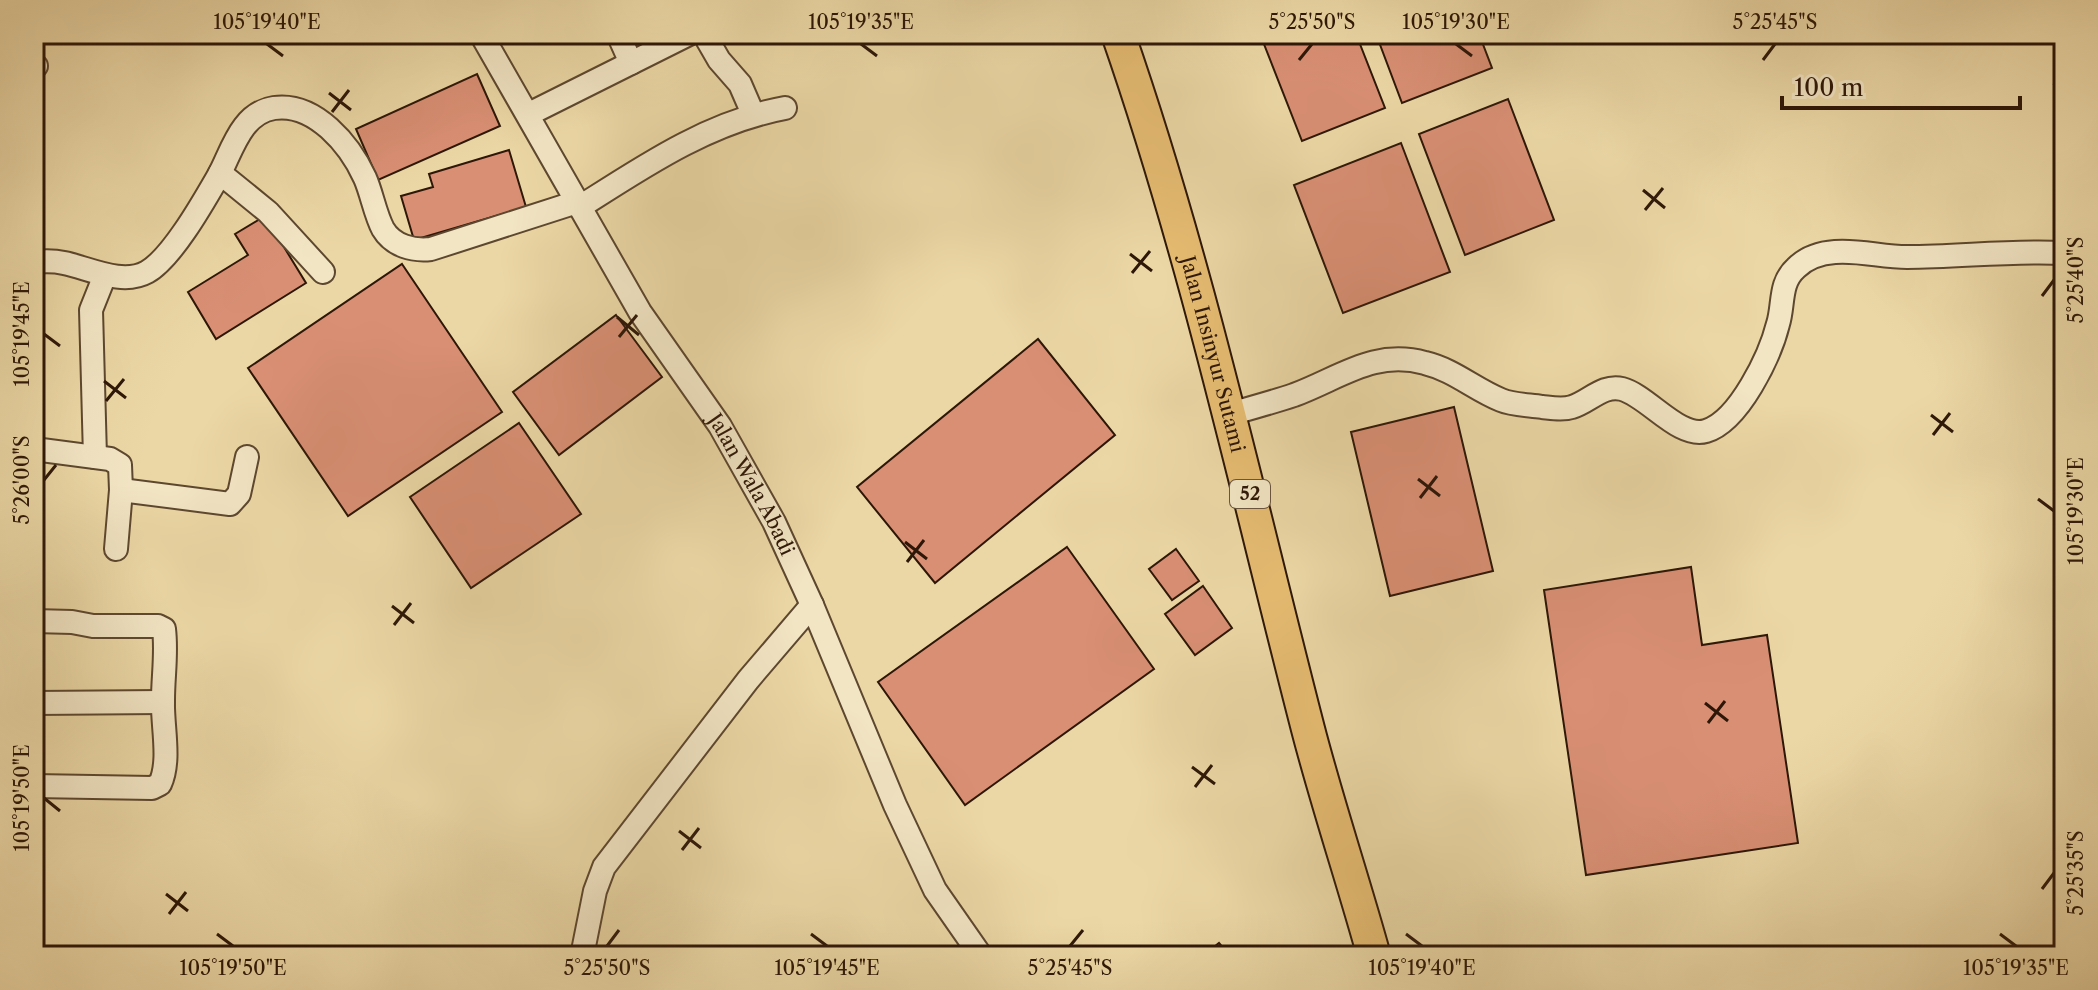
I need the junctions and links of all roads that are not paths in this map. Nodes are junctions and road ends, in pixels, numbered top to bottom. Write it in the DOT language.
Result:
graph roads {
  1 [pos="481,34"];
  2 [pos="618,34"];
  3 [pos="689,34"];
  4 [pos="704,34"];
  5 [pos="1118,34"];
  6 [pos="631,63"];
  7 [pos="785,108"];
  8 [pos="529,114"];
  9 [pos="753,114"];
  10 [pos="220,173"];
  11 [pos="578,205"];
  12 [pos="2064,253"];
  13 [pos="34,262"];
  14 [pos="323,272"];
  15 [pos="105,275"];
  16 [pos="1230,414"];
  17 [pos="34,449"];
  18 [pos="95,457"];
  19 [pos="247,457"];
  20 [pos="121,490"];
  21 [pos="116,549"];
  22 [pos="812,605"];
  23 [pos="34,621"];
  24 [pos="163,702"];
  25 [pos="34,703"];
  26 [pos="34,786"];
  27 [pos="582,956"];
  28 [pos="981,956"];
  29 [pos="1374,956"];
  1 -- 8 [label="street, Jalan Wala Abadi"];
  2 -- 6 [label="street"];
  3 -- 6 [label="street"];
  4 -- 9 [label="street"];
  5 -- 16 [label="highway, Jalan Insinyur Sutami / 52"];
  6 -- 8 [label="street"];
  7 -- 9 [label="street"];
  8 -- 11 [label="street, Jalan Wala Abadi"];
  9 -- 11 [label="street"];
  10 -- 11 [label="street"];
  10 -- 14 [label="street"];
  10 -- 15 [label="street"];
  11 -- 22 [label="street, Jalan Wala Abadi"];
  12 -- 16 [label="street"];
  13 -- 15 [label="street"];
  15 -- 18 [label="street"];
  16 -- 29 [label="highway, Jalan Insinyur Sutami / 52"];
  17 -- 18 [label="street"];
  18 -- 20 [label="street"];
  19 -- 20 [label="street"];
  20 -- 21 [label="street"];
  22 -- 27 [label="street"];
  22 -- 28 [label="street, Jalan Wala Abadi"];
  23 -- 24 [label="street"];
  24 -- 25 [label="street"];
  24 -- 26 [label="street"];
}
